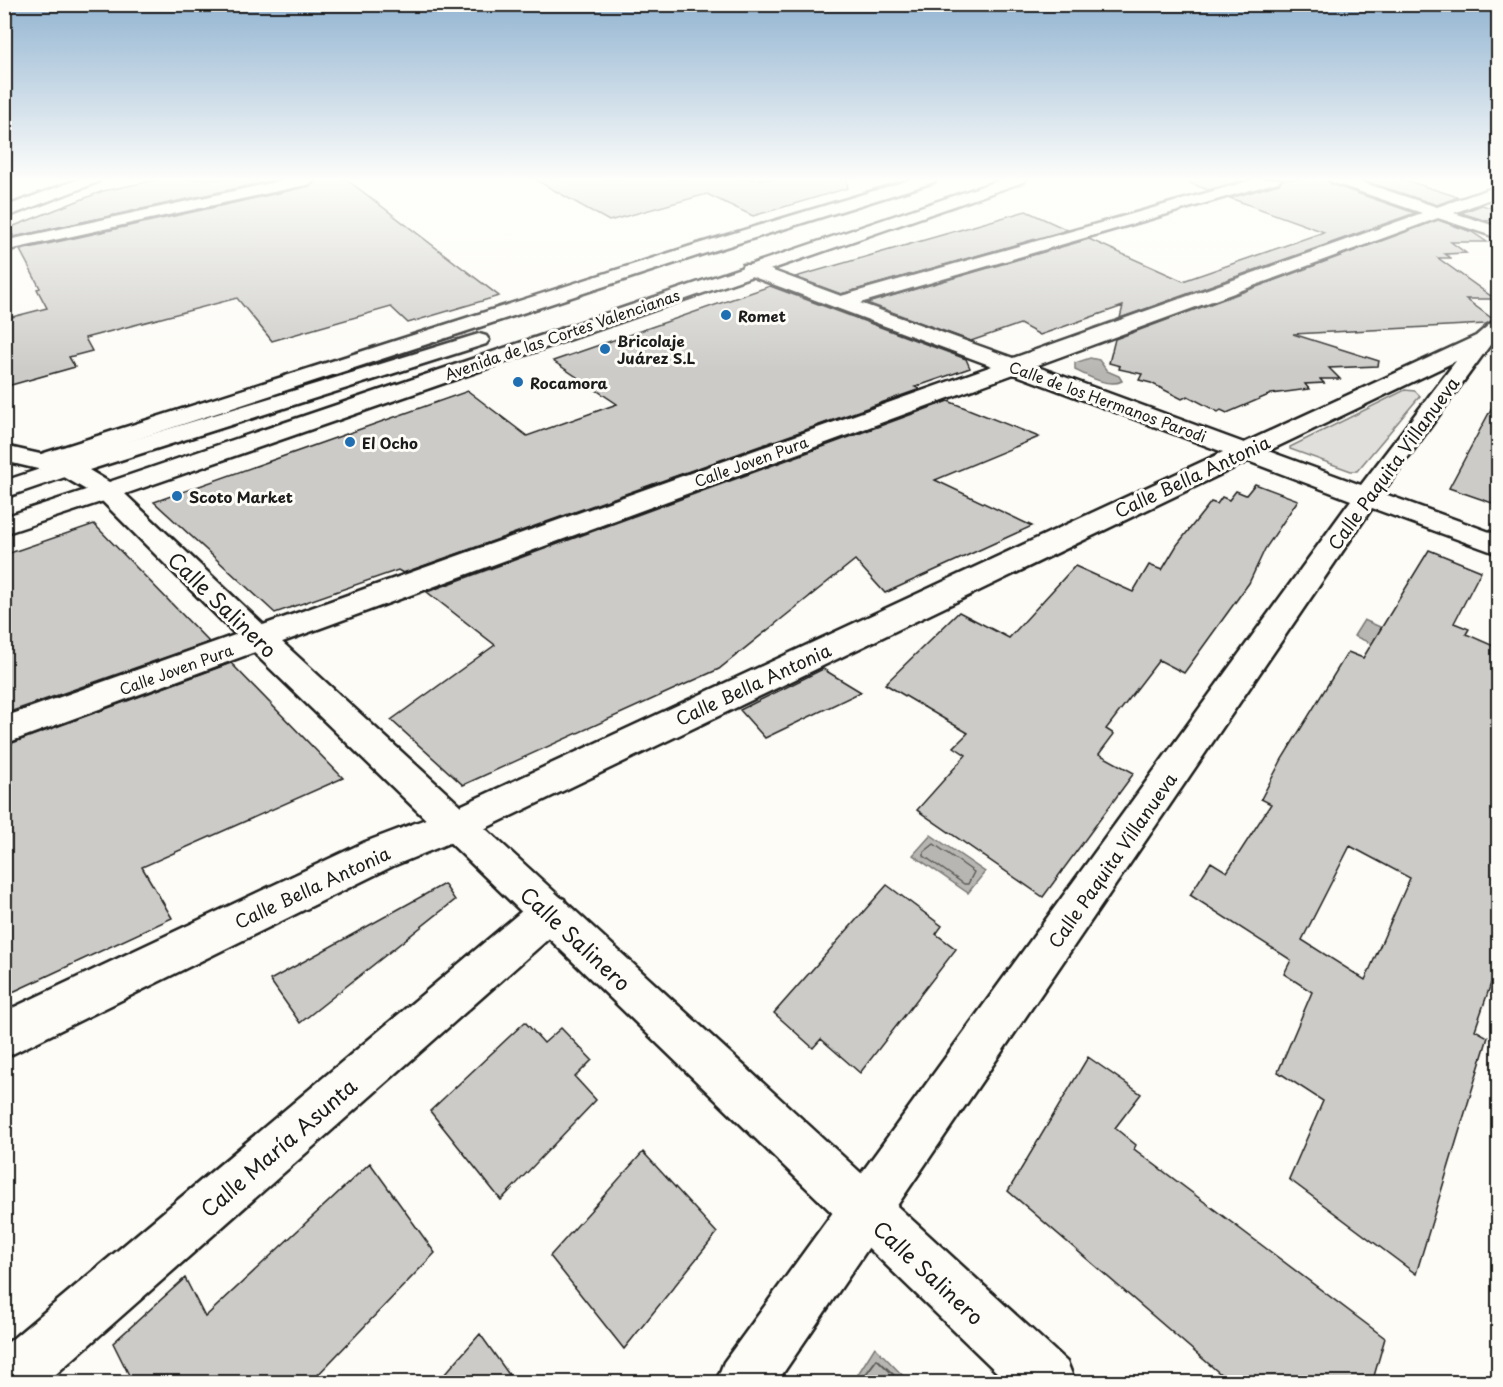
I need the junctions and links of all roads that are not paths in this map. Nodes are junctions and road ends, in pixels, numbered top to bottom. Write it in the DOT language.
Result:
graph roads {
  1 [pos="717,244"];
  2 [pos="783,244"];
  3 [pos="825,244"];
  4 [pos="1046,244"];
  5 [pos="1353,244"];
  6 [pos="750,269"];
  7 [pos="841,302"];
  8 [pos="1491,333"];
  9 [pos="1014,366"];
  10 [pos="1244,451"];
  11 [pos="4,453"];
  12 [pos="44,461"];
  13 [pos="68,468"];
  14 [pos="4,490"];
  15 [pos="107,491"];
  16 [pos="1367,496"];
  17 [pos="4,526"];
  18 [pos="1498,545"];
  19 [pos="259,639"];
  20 [pos="4,731"];
  21 [pos="456,825"];
  22 [pos="550,912"];
  23 [pos="4,1036"];
  24 [pos="865,1211"];
  25 [pos="5,1383"];
  26 [pos="744,1383"];
  27 [pos="1047,1383"];
  1 -- 12 [label="street"];
  2 -- 13 [label="street, Avenida de las Cortes Valencianas"];
  3 -- 6 [label="street, Avenida de las Cortes Valencianas"];
  4 -- 7 [label="street"];
  5 -- 9 [label="street, Calle Joven Pura"];
  6 -- 7 [label="street, Calle de los Hermanos Parodi"];
  6 -- 15 [label="street, Avenida de las Cortes Valencianas"];
  7 -- 9 [label="street, Calle de los Hermanos Parodi"];
  8 -- 10 [label="street, Calle Bella Antonia"];
  8 -- 16 [label="street, Calle Paquita Villanueva"];
  9 -- 10 [label="street, Calle de los Hermanos Parodi"];
  9 -- 19 [label="street, Calle Joven Pura"];
  10 -- 16 [label="street, Calle de los Hermanos Parodi"];
  10 -- 21 [label="street, Calle Bella Antonia"];
  11 -- 12 [label="street, Calle Salinero"];
  12 -- 13 [label="street, Calle Salinero"];
  13 -- 14 [label="street, Avenida de las Cortes Valencianas"];
  13 -- 15 [label="street, Calle Salinero"];
  15 -- 17 [label="street, Avenida de las Cortes Valencianas"];
  15 -- 19 [label="street, Calle Salinero"];
  16 -- 18 [label="street, Calle de los Hermanos Parodi"];
  16 -- 24 [label="street, Calle Paquita Villanueva"];
  19 -- 20 [label="street, Calle Joven Pura"];
  19 -- 21 [label="street, Calle Salinero"];
  21 -- 22 [label="street, Calle Salinero"];
  21 -- 23 [label="street, Calle Bella Antonia"];
  22 -- 24 [label="street, Calle Salinero"];
  22 -- 25 [label="street, Calle María Asunta"];
  24 -- 26 [label="street, Calle Paquita Villanueva"];
  24 -- 27 [label="street, Calle Salinero"];
}
